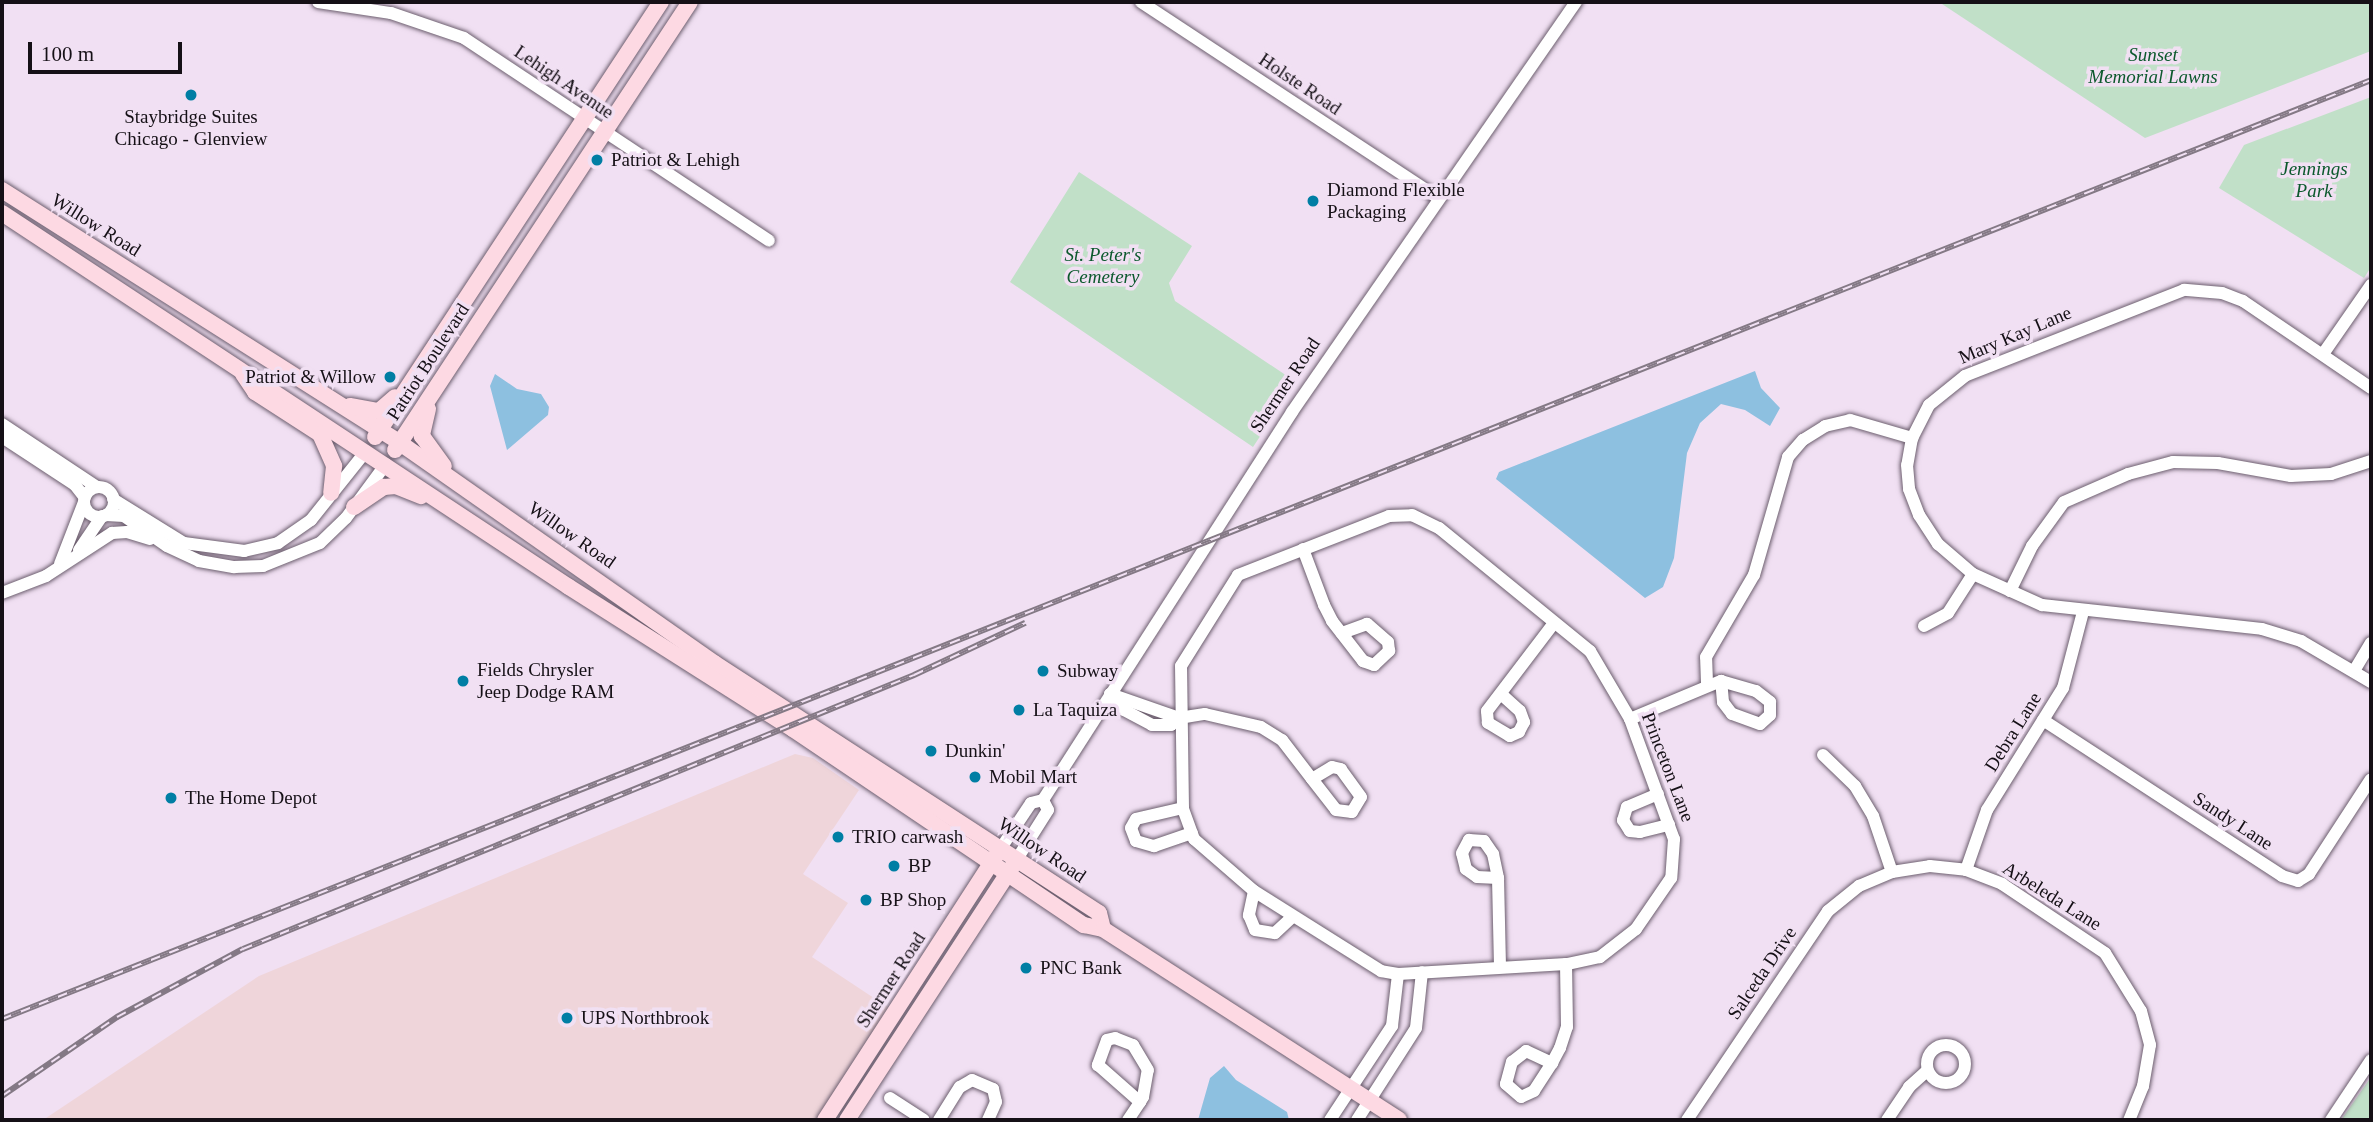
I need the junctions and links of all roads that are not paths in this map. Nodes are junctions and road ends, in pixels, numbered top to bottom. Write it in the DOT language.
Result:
graph roads {
  1 [pos="318,2"];
  2 [pos="661,2"];
  3 [pos="690,2"];
  4 [pos="1141,2"];
  5 [pos="1576,2"];
  6 [pos="583,117"];
  7 [pos="606,133"];
  8 [pos="2,190"];
  9 [pos="1438,198"];
  10 [pos="2,213"];
  11 [pos="769,241"];
  12 [pos="2371,285"];
  13 [pos="2323,354"];
  14 [pos="237,367"];
  15 [pos="449,368"];
  16 [pos="410,385"];
  17 [pos="2371,388"];
  18 [pos="328,397"];
  19 [pos="2,424"];
  20 [pos="380,430"];
  21 [pos="2,437"];
  22 [pos="1912,438"];
  23 [pos="400,443"];
  24 [pos="366,451"];
  25 [pos="2371,461"];
  26 [pos="386,464"];
  27 [pos="97,487"];
  28 [pos="331,494"];
  29 [pos="113,499"];
  30 [pos="84,500"];
  31 [pos="354,508"];
  32 [pos="104,516"];
  33 [pos="167,546"];
  34 [pos="1303,549"];
  35 [pos="74,559"];
  36 [pos="60,564"];
  37 [pos="1973,574"];
  38 [pos="593,575"];
  39 [pos="569,587"];
  40 [pos="2010,591"];
  41 [pos="2,593"];
  42 [pos="2083,612"];
  43 [pos="1554,623"];
  44 [pos="1924,626"];
  45 [pos="1342,633"];
  46 [pos="2371,643"];
  47 [pos="2354,671"];
  48 [pos="1721,681"];
  49 [pos="2371,682"];
  50 [pos="1707,683"];
  51 [pos="1110,694"];
  52 [pos="1501,694"];
  53 [pos="1179,718"];
  54 [pos="1630,719"];
  55 [pos="2043,720"];
  56 [pos="1823,755"];
  57 [pos="1312,779"];
  58 [pos="2371,779"];
  59 [pos="1658,794"];
  60 [pos="1044,800"];
  61 [pos="1183,808"];
  62 [pos="1669,825"];
  63 [pos="1192,833"];
  64 [pos="1001,848"];
  65 [pos="1017,859"];
  66 [pos="991,863"];
  67 [pos="1966,870"];
  68 [pos="1892,872"];
  69 [pos="1007,874"];
  70 [pos="1498,878"];
  71 [pos="1254,891"];
  72 [pos="1292,917"];
  73 [pos="1103,929"];
  74 [pos="1566,964"];
  75 [pos="1500,966"];
  76 [pos="1422,972"];
  77 [pos="1398,974"];
  78 [pos="2371,1060"];
  79 [pos="1552,1063"];
  80 [pos="1928,1070"];
  81 [pos="1348,1086"];
  82 [pos="890,1098"];
  83 [pos="1371,1101"];
  84 [pos="1140,1102"];
  85 [pos="825,1120"];
  86 [pos="847,1120"];
  87 [pos="924,1120"];
  88 [pos="939,1120"];
  89 [pos="988,1120"];
  90 [pos="1128,1120"];
  91 [pos="1330,1120"];
  92 [pos="1357,1120"];
  93 [pos="1399,1120"];
  94 [pos="1687,1120"];
  95 [pos="1887,1120"];
  96 [pos="2130,1120"];
  97 [pos="2331,1120"];
  1 -- 6 [label="street, Lehigh Avenue"];
  2 -- 6 [label="main road, Patriot Boulevard"];
  3 -- 7 [label="main road, Patriot Boulevard"];
  4 -- 9 [label="street, Holste Road"];
  5 -- 9 [label="street, Shermer Road"];
  6 -- 7 [label="street, Lehigh Avenue"];
  6 -- 16 [label="main road, Patriot Boulevard"];
  7 -- 11 [label="street, Lehigh Avenue"];
  7 -- 15 [label="main road, Patriot Boulevard"];
  8 -- 18 [label="main road, Willow Road"];
  9 -- 51 [label="street, Shermer Road"];
  10 -- 14 [label="main road, Willow Road"];
  12 -- 13 [label="street"];
  13 -- 17 [label="street, Mary Kay Lane"];
  13 -- 22 [label="street, Mary Kay Lane"];
  14 -- 24 [label="main road, Willow Road"];
  14 -- 28 [label="main road"];
  15 -- 23 [label="main road, Patriot Boulevard"];
  15 -- 38 [label="main road"];
  16 -- 18 [label="main road"];
  16 -- 20 [label="main road, Patriot Boulevard"];
  18 -- 20 [label="main road, Willow Road"];
  19 -- 27 [label="street, Patriot Boulevard"];
  20 -- 23 [label="main road, Willow Road"];
  20 -- 24 [label="main road, Patriot Boulevard"];
  21 -- 30 [label="street, Patriot Boulevard"];
  22 -- 37 [label="street, Mary Kay Lane"];
  22 -- 50 [label="street"];
  23 -- 26 [label="main road, Patriot Boulevard"];
  23 -- 38 [label="main road, Willow Road"];
  24 -- 26 [label="main road, Willow Road"];
  24 -- 28 [label="street, Patriot Boulevard"];
  25 -- 40 [label="street"];
  26 -- 31 [label="street, Patriot Boulevard"];
  26 -- 39 [label="main road, Willow Road"];
  27 -- 29 [label="street, Patriot Boulevard"];
  27 -- 30 [label="street"];
  28 -- 29 [label="street, Patriot Boulevard"];
  29 -- 32 [label="street"];
  30 -- 32 [label="street, Patriot Boulevard"];
  30 -- 36 [label="street"];
  31 -- 33 [label="street, Patriot Boulevard"];
  31 -- 39 [label="main road"];
  32 -- 33 [label="street, Patriot Boulevard"];
  32 -- 35 [label="street"];
  33 -- 35 [label="street"];
  34 -- 43 [label="street, Princeton Lane"];
  34 -- 45 [label="street"];
  34 -- 53 [label="street, Princeton Lane"];
  35 -- 36 [label="street"];
  36 -- 41 [label="street"];
  37 -- 40 [label="street, Mary Kay Lane"];
  37 -- 44 [label="street"];
  38 -- 64 [label="main road, Willow Road"];
  39 -- 66 [label="main road, Willow Road"];
  40 -- 42 [label="street, Mary Kay Lane"];
  42 -- 47 [label="street, Mary Kay Lane"];
  42 -- 55 [label="street, Debra Lane"];
  43 -- 52 [label="street"];
  43 -- 54 [label="street, Princeton Lane"];
  46 -- 47 [label="street"];
  47 -- 49 [label="street, Mary Kay Lane"];
  48 -- 50 [label="street"];
  50 -- 54 [label="street"];
  51 -- 53 [label="street"];
  51 -- 60 [label="street, Shermer Road"];
  53 -- 57 [label="street"];
  53 -- 61 [label="street, Princeton Lane"];
  54 -- 59 [label="street, Princeton Lane"];
  55 -- 58 [label="street, Sandy Lane"];
  55 -- 67 [label="street, Debra Lane"];
  56 -- 68 [label="street"];
  59 -- 62 [label="street, Princeton Lane"];
  59 -- 62 [label="street"];
  60 -- 64 [label="street, Shermer Road"];
  60 -- 65 [label="street, Shermer Road"];
  61 -- 63 [label="street, Princeton Lane"];
  61 -- 63 [label="street"];
  62 -- 74 [label="street, Princeton Lane"];
  63 -- 71 [label="street, Princeton Lane"];
  64 -- 65 [label="main road, Willow Road"];
  64 -- 66 [label="main road, Shermer Road"];
  65 -- 69 [label="main road, Shermer Road"];
  65 -- 73 [label="main road, Willow Road"];
  66 -- 69 [label="main road, Willow Road"];
  66 -- 85 [label="main road, Shermer Road"];
  67 -- 68 [label="street, Arbeleda Lane"];
  67 -- 96 [label="street, Arbeleda Lane"];
  68 -- 94 [label="street, Salceda Drive"];
  69 -- 73 [label="main road, Willow Road"];
  69 -- 86 [label="main road, Shermer Road"];
  70 -- 75 [label="street"];
  71 -- 72 [label="street, Princeton Lane"];
  71 -- 72 [label="street"];
  72 -- 77 [label="street, Princeton Lane"];
  73 -- 81 [label="main road, Willow Road"];
  74 -- 75 [label="street, Princeton Lane"];
  74 -- 79 [label="street"];
  75 -- 76 [label="street, Princeton Lane"];
  76 -- 77 [label="street, Princeton Lane"];
  76 -- 83 [label="street"];
  77 -- 81 [label="street"];
  78 -- 97 [label="street"];
  80 -- 95 [label="street"];
  81 -- 83 [label="main road, Willow Road"];
  81 -- 91 [label="street"];
  82 -- 87 [label="street"];
  83 -- 92 [label="street"];
  83 -- 93 [label="main road, Willow Road"];
  84 -- 84 [label="street"];
  84 -- 90 [label="street"];
  88 -- 89 [label="street"];
}
